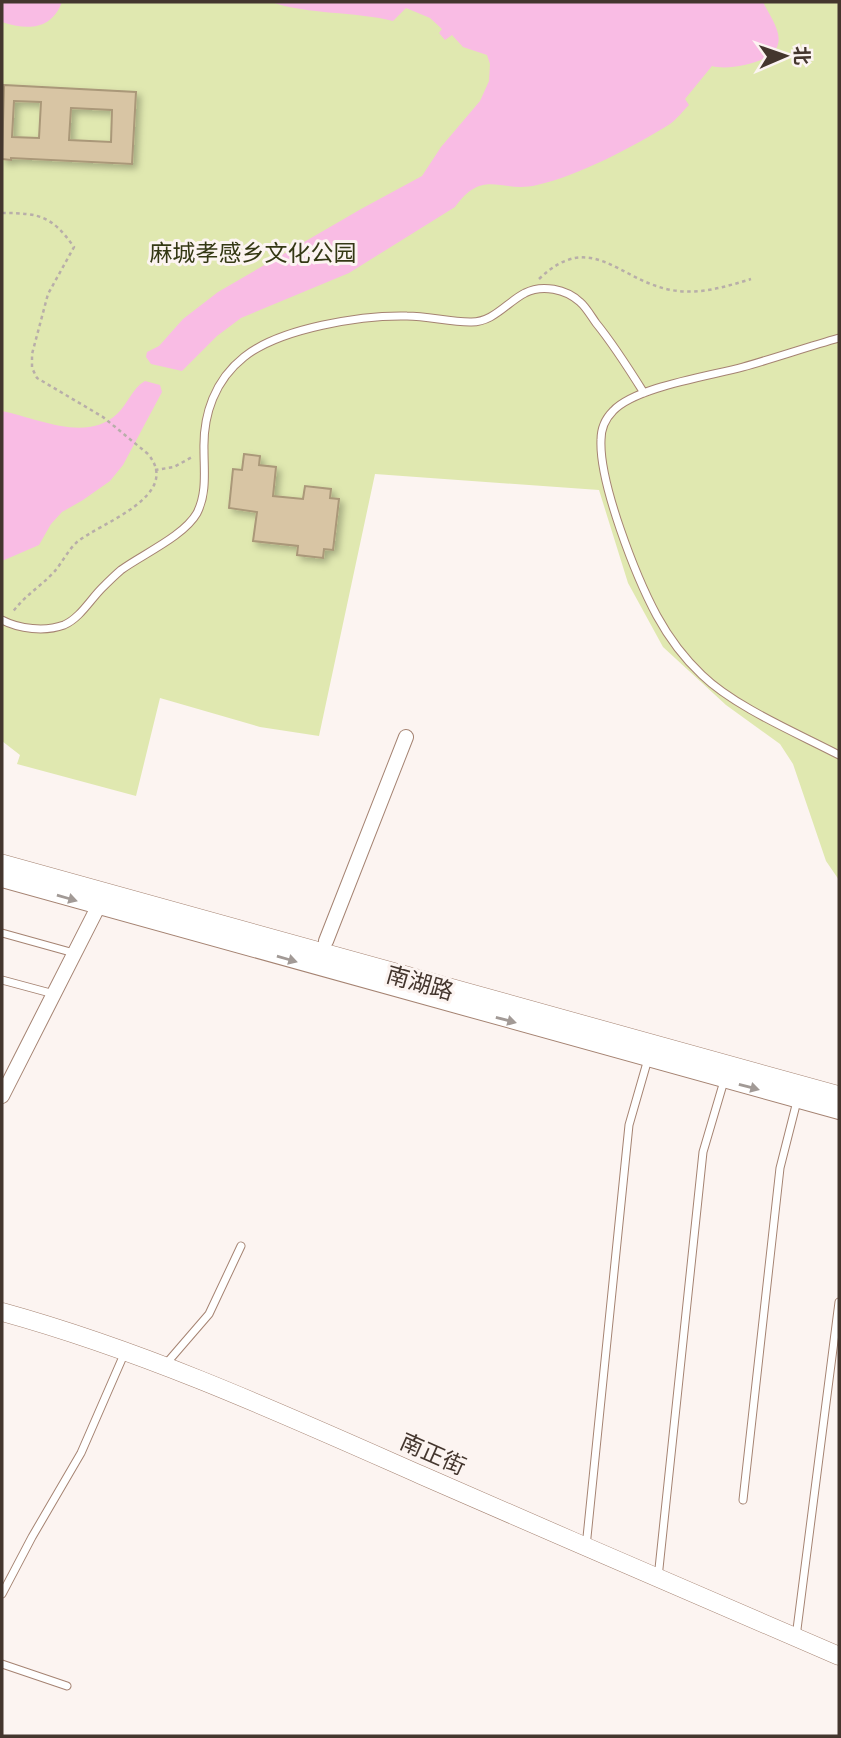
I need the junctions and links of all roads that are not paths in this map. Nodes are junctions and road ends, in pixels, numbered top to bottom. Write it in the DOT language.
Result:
graph roads {
  1 [pos="839,338"];
  2 [pos="644,393"];
  3 [pos="4,621"];
  4 [pos="405,737"];
  5 [pos="839,755"];
  6 [pos="2,850"];
  7 [pos="2,866"];
  8 [pos="2,880"];
  9 [pos="97,906"];
  10 [pos="2,933"];
  11 [pos="326,941"];
  12 [pos="74,953"];
  13 [pos="2,980"];
  14 [pos="54,994"];
  15 [pos="648,1059"];
  16 [pos="724,1080"];
  17 [pos="839,1082"];
  18 [pos="2,1097"];
  19 [pos="839,1098"];
  20 [pos="797,1100"];
  21 [pos="839,1112"];
  22 [pos="242,1245"];
  23 [pos="839,1301"];
  24 [pos="2,1312"];
  25 [pos="125,1351"];
  26 [pos="165,1365"];
  27 [pos="743,1500"];
  28 [pos="586,1548"];
  29 [pos="658,1578"];
  30 [pos="2,1594"];
  31 [pos="796,1637"];
  32 [pos="839,1656"];
  33 [pos="2,1664"];
  34 [pos="67,1686"];
  1 -- 2 [label="lane"];
  2 -- 3 [label="lane"];
  2 -- 5 [label="lane"];
  4 -- 11 [label="street"];
  6 -- 11 [label="main road, 南湖路"];
  7 -- 19 [label="main road, 南湖路"];
  8 -- 9 [label="street, one-way"];
  9 -- 12 [label="street"];
  9 -- 15 [label="street, one-way"];
  10 -- 12 [label="lane"];
  11 -- 17 [label="main road, 南湖路"];
  12 -- 14 [label="street"];
  13 -- 14 [label="lane"];
  14 -- 18 [label="street"];
  15 -- 16 [label="street"];
  15 -- 28 [label="lane"];
  16 -- 20 [label="street, one-way"];
  16 -- 29 [label="lane"];
  20 -- 21 [label="street"];
  20 -- 27 [label="lane"];
  22 -- 26 [label="lane"];
  23 -- 31 [label="lane"];
  24 -- 25 [label="street, 南正街"];
  25 -- 26 [label="street, 南正街"];
  25 -- 30 [label="lane"];
  26 -- 28 [label="street, 南正街"];
  28 -- 29 [label="street, 南正街"];
  29 -- 31 [label="street, 南正街"];
  31 -- 32 [label="street, 南正街"];
  33 -- 34 [label="lane"];
}
